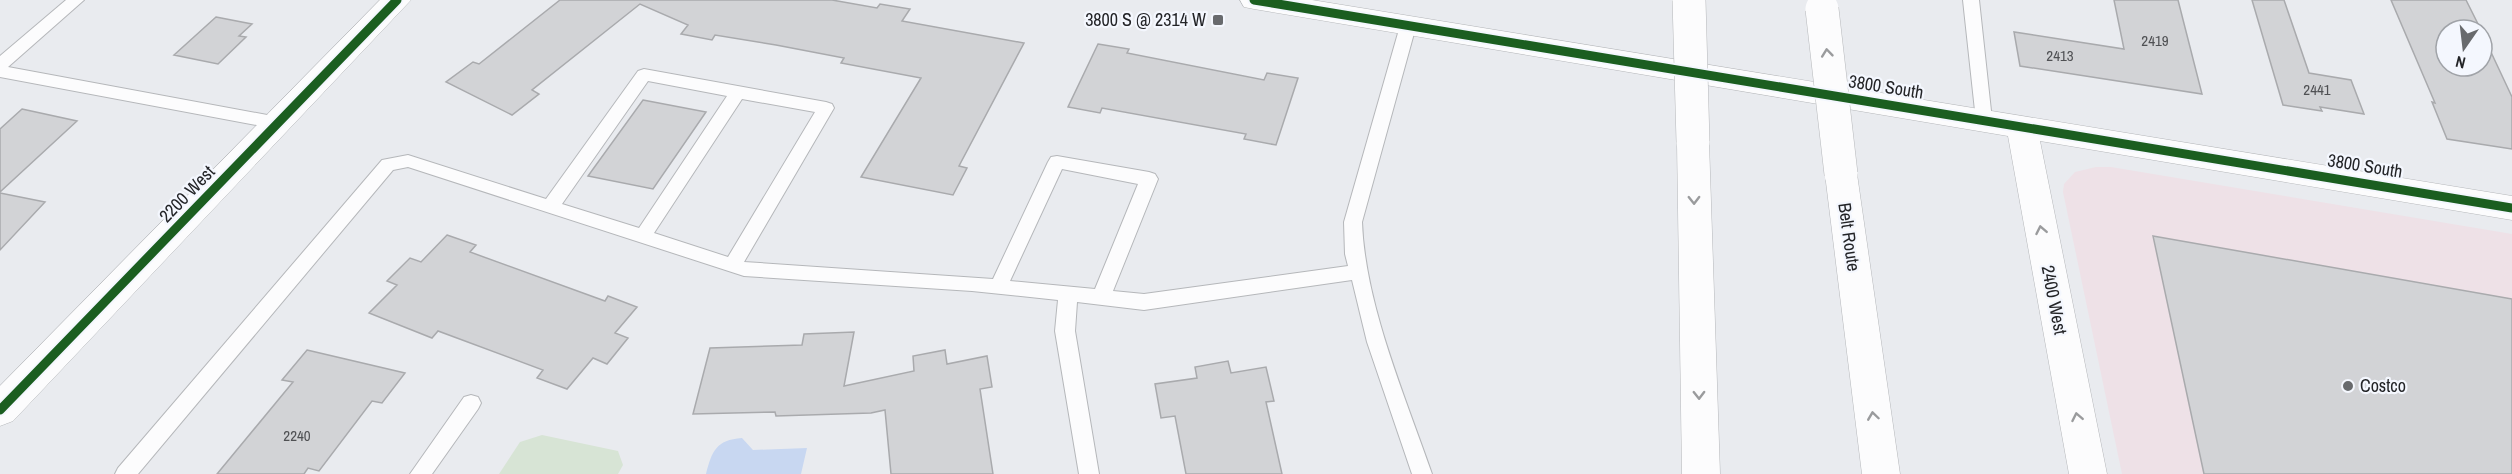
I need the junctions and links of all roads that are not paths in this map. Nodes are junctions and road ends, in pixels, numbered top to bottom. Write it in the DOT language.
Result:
graph roads {
  1 [pos="76,0"];
  2 [pos="397,0"];
  3 [pos="1254,0"];
  4 [pos="1689,0"];
  5 [pos="1971,0"];
  6 [pos="1822,4"];
  7 [pos="1408,26"];
  8 [pos="0,64"];
  9 [pos="0,71"];
  10 [pos="738,92"];
  11 [pos="1984,120"];
  12 [pos="278,123"];
  13 [pos="2022,126"];
  14 [pos="550,207"];
  15 [pos="2512,208"];
  16 [pos="643,236"];
  17 [pos="732,265"];
  18 [pos="1358,272"];
  19 [pos="998,287"];
  20 [pos="1068,294"];
  21 [pos="1101,298"];
  22 [pos="471,403"];
  23 [pos="0,410"];
  24 [pos="125,474"];
  25 [pos="420,474"];
  26 [pos="1089,474"];
  27 [pos="1422,474"];
  28 [pos="1701,474"];
  29 [pos="1881,474"];
  30 [pos="2088,474"];
  1 -- 8 [label="lane"];
  2 -- 12 [label="main road, 2200 West"];
  3 -- 7 [label="main road, 3800 South"];
  4 -- 28 [label="main road, one-way, bridge"];
  5 -- 11 [label="lane"];
  29 -- 6 [label="main road, Belt Route, one-way, bridge"];
  7 -- 11 [label="main road, 3800 South"];
  7 -- 18 [label="lane"];
  9 -- 12 [label="lane"];
  10 -- 14 [label="lane"];
  10 -- 16 [label="lane"];
  10 -- 17 [label="lane"];
  11 -- 13 [label="main road, 3800 South"];
  12 -- 23 [label="main road, 2200 West"];
  13 -- 15 [label="main road, 3800 South"];
  30 -- 13 [label="main road, 2400 West, one-way"];
  14 -- 16 [label="lane"];
  14 -- 24 [label="lane"];
  16 -- 17 [label="lane"];
  17 -- 19 [label="lane"];
  18 -- 21 [label="lane"];
  18 -- 27 [label="lane"];
  19 -- 20 [label="lane"];
  19 -- 21 [label="lane"];
  20 -- 21 [label="lane"];
  20 -- 26 [label="lane"];
  22 -- 25 [label="lane"];
}
